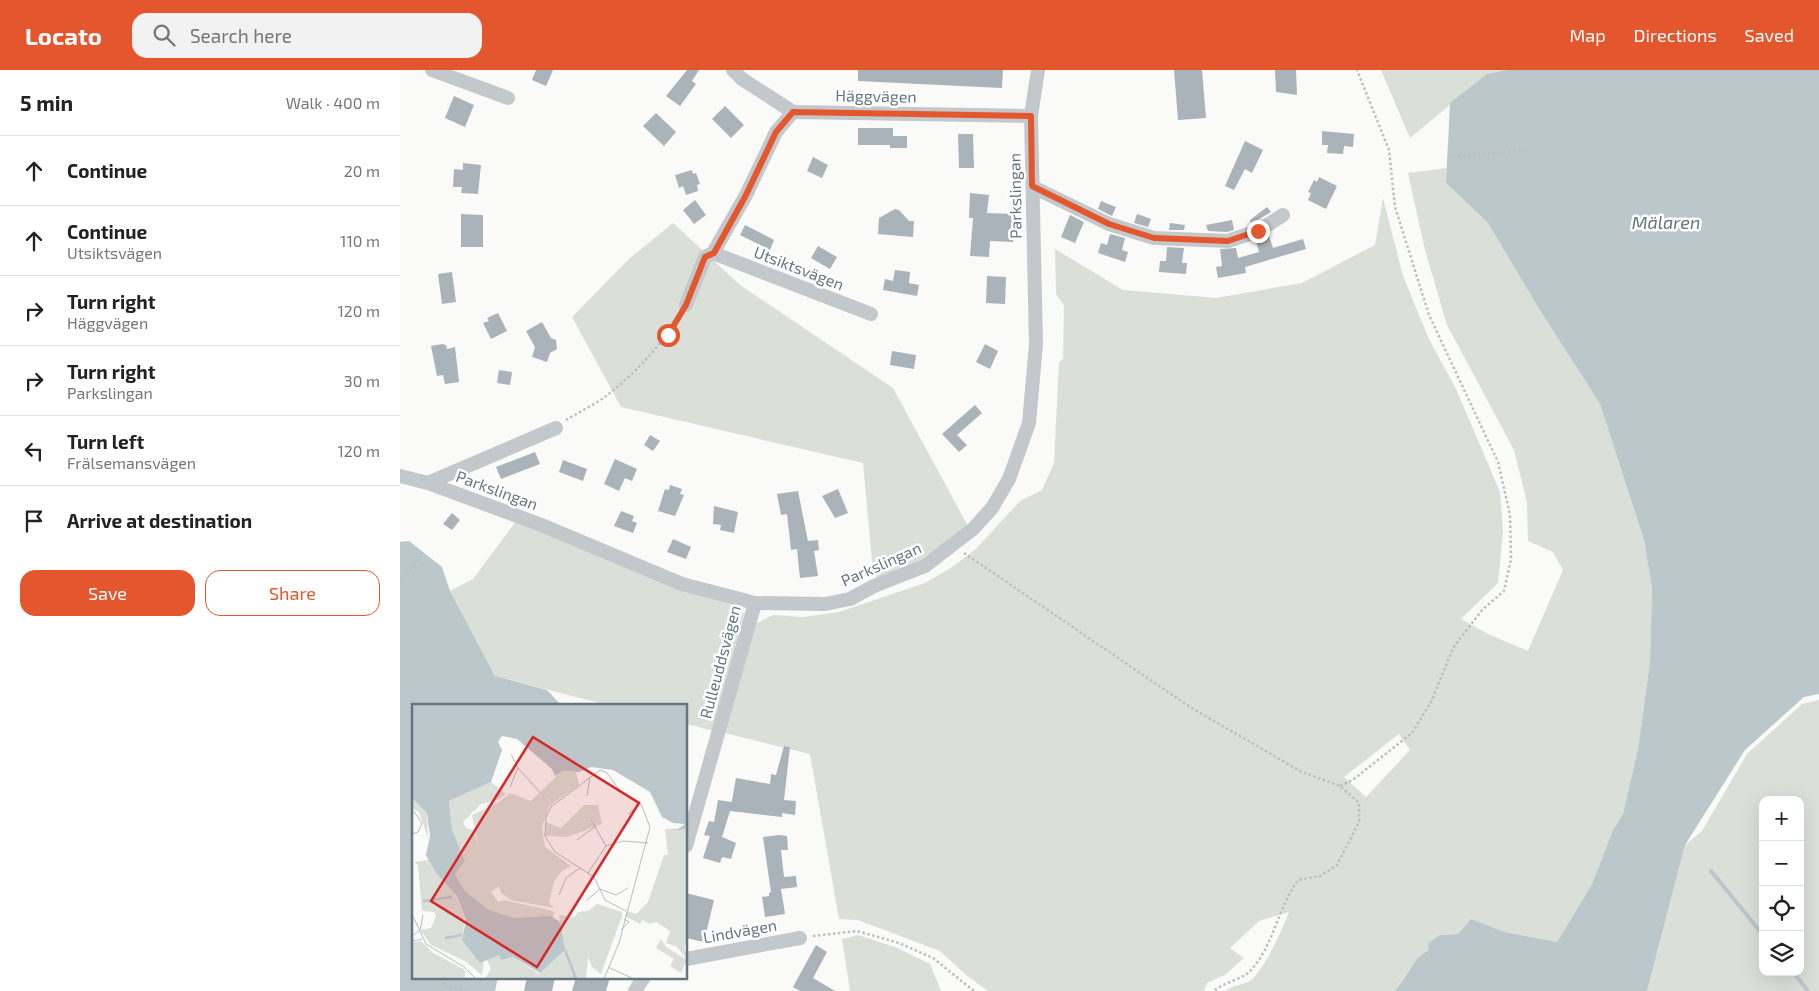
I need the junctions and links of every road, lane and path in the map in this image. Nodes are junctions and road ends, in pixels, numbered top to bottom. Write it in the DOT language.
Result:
graph roads {
  1 [pos="432,70"];
  2 [pos="733,70"];
  3 [pos="1038,70"];
  4 [pos="1356,70"];
  5 [pos="508,98"];
  6 [pos="793,112"];
  7 [pos="1031,116"];
  8 [pos="1533,150"];
  9 [pos="1448,157"];
  10 [pos="1032,186"];
  11 [pos="1283,215"];
  12 [pos="714,253"];
  13 [pos="686,305"];
  14 [pos="871,314"];
  15 [pos="556,428"];
  16 [pos="400,476"];
  17 [pos="428,483"];
  18 [pos="953,545"];
  19 [pos="423,553"];
  20 [pos="400,581"];
  21 [pos="755,602"];
  22 [pos="1340,786"];
  23 [pos="688,839"];
  24 [pos="800,938"];
  25 [pos="688,959"];
  26 [pos="446,978"];
  27 [pos="643,978"];
  28 [pos="469,991"];
  29 [pos="635,991"];
  30 [pos="974,991"];
  31 [pos="1214,991"];
  1 -- 5 [label="street"];
  2 -- 6 [label="street"];
  3 -- 7 [label="street, Parkslingan"];
  4 -- 22 [label="path"];
  6 -- 7 [label="street, Häggvägen"];
  6 -- 12 [label="street"];
  7 -- 10 [label="street, Parkslingan"];
  8 -- 9 [label="path"];
  10 -- 11 [label="street"];
  10 -- 18 [label="street, Parkslingan"];
  12 -- 13 [label="street"];
  12 -- 14 [label="street, Utsiktsvägen"];
  13 -- 15 [label="path"];
  15 -- 17 [label="street, Parkslingan"];
  16 -- 17 [label="street, Parkslingan"];
  17 -- 21 [label="street, Parkslingan"];
  18 -- 21 [label="street, Parkslingan"];
  18 -- 22 [label="path"];
  19 -- 20 [label="path"];
  21 -- 23 [label="street, Rulleuddsvägen"];
  22 -- 31 [label="path"];
  24 -- 25 [label="street, Lindvägen"];
  24 -- 30 [label="path"];
  26 -- 28 [label="path"];
  27 -- 29 [label="street"];
}
